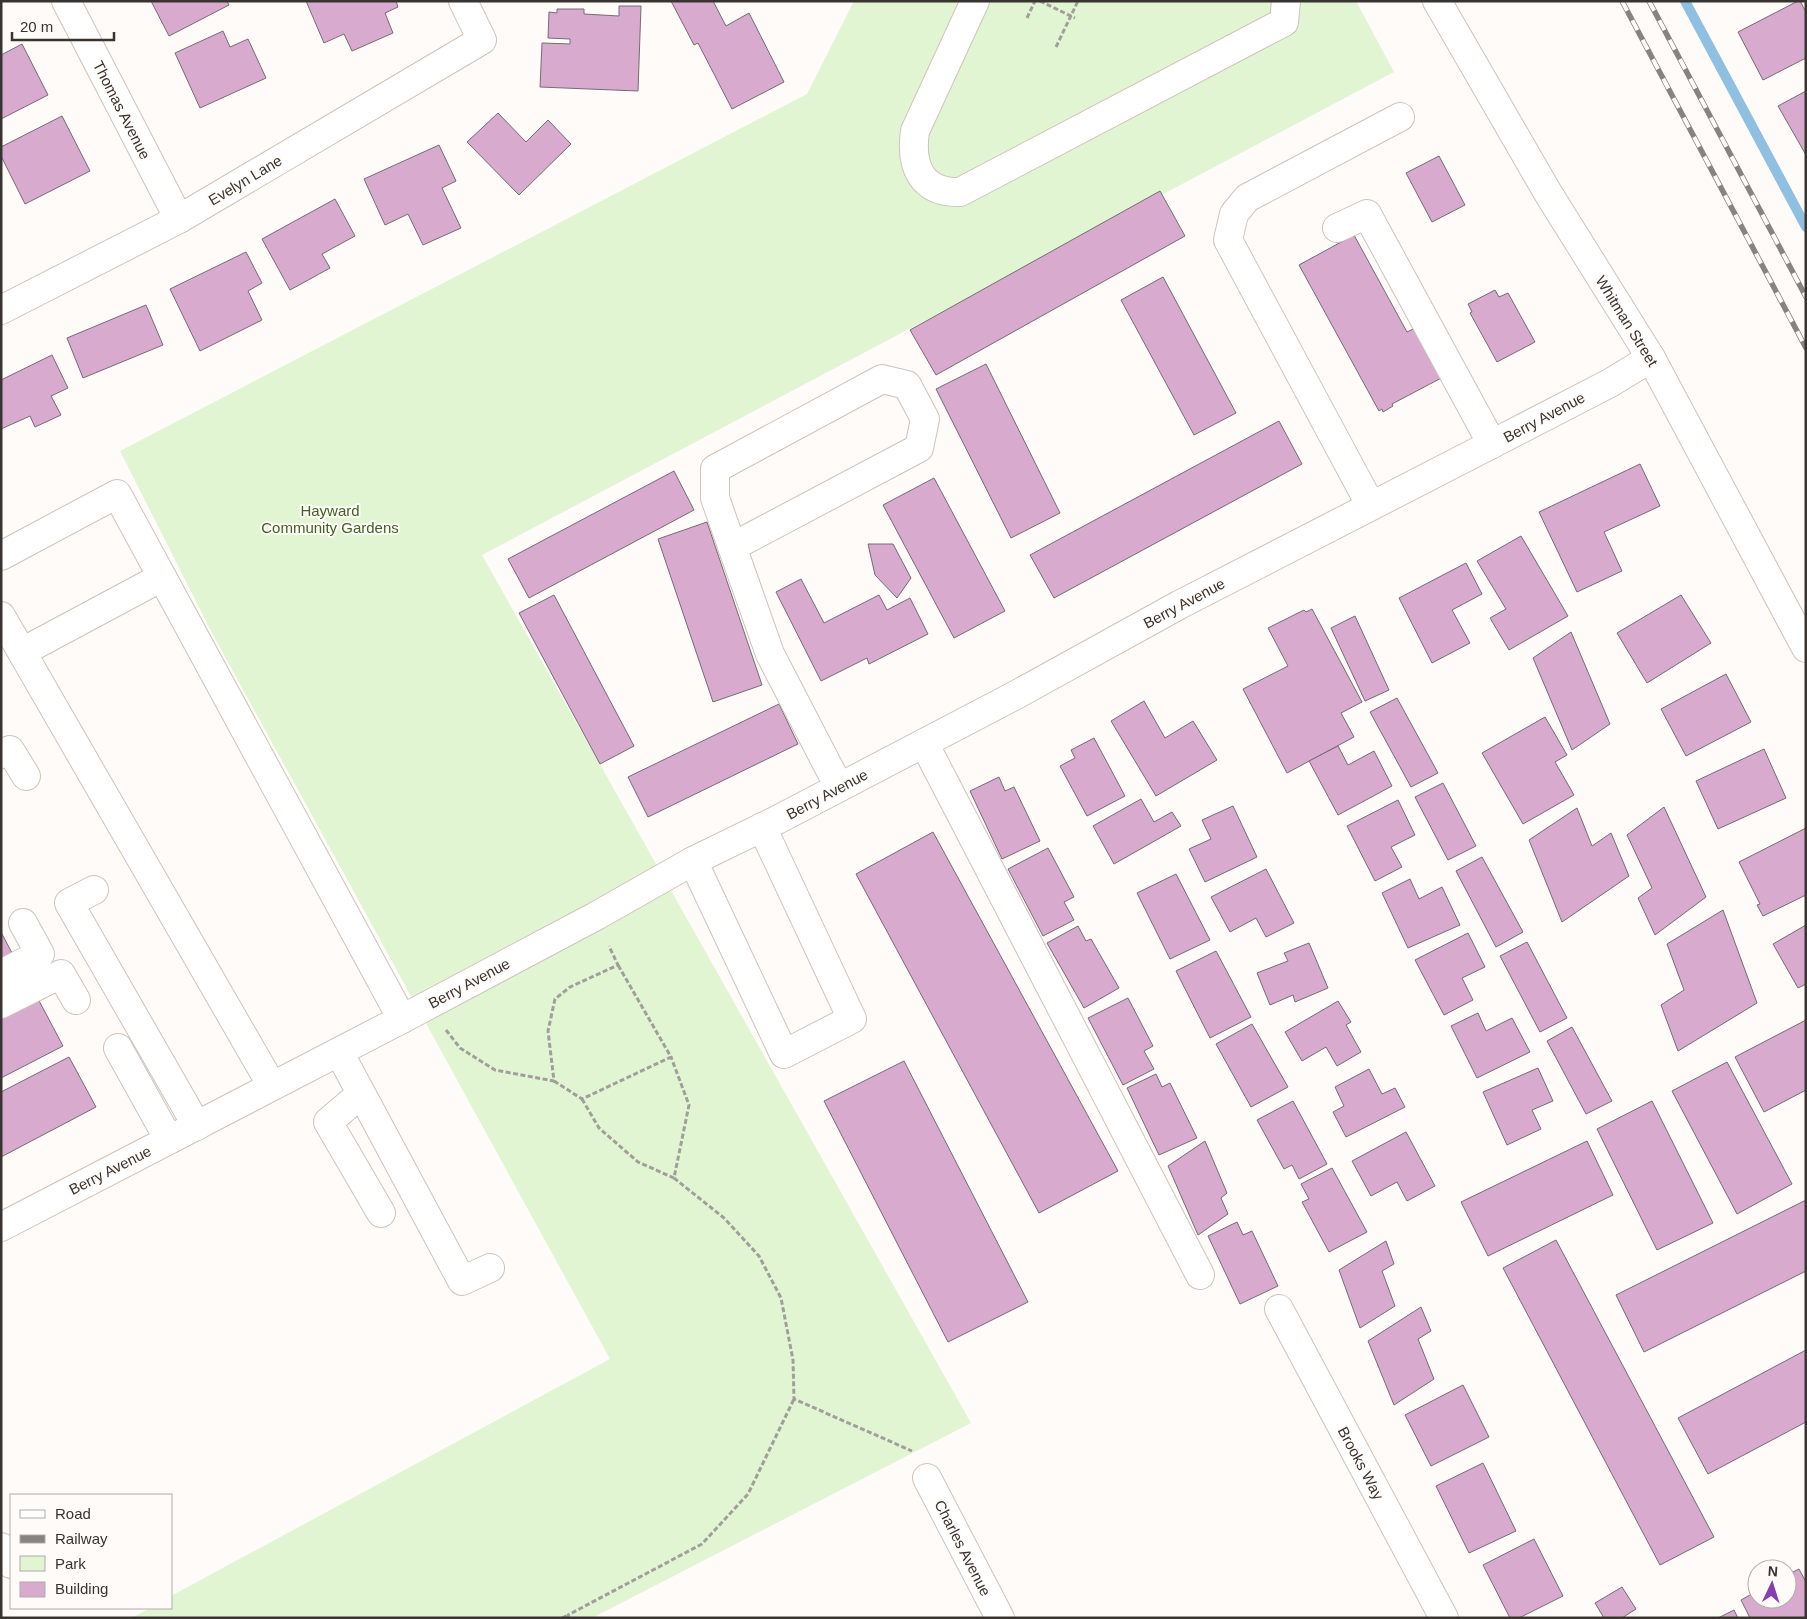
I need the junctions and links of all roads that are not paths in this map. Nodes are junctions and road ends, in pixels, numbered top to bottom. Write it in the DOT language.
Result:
graph roads {
  1 [pos="66,1"];
  2 [pos="462,1"];
  3 [pos="975,1"];
  4 [pos="1286,1"];
  5 [pos="1437,1"];
  6 [pos="1400,117"];
  7 [pos="179,219"];
  8 [pos="1337,228"];
  9 [pos="1,310"];
  10 [pos="1651,358"];
  11 [pos="1492,444"];
  12 [pos="1371,506"];
  13 [pos="732,546"];
  14 [pos="1,556"];
  15 [pos="162,577"];
  16 [pos="1,616"];
  17 [pos="1806,648"];
  18 [pos="22,652"];
  19 [pos="924,743"];
  20 [pos="1,754"];
  21 [pos="26,776"];
  22 [pos="839,787"];
  23 [pos="762,827"];
  24 [pos="693,861"];
  25 [pos="94,890"];
  26 [pos="23,924"];
  27 [pos="1,974"];
  28 [pos="76,1000"];
  29 [pos="1,1004"];
  30 [pos="402,1019"];
  31 [pos="118,1048"];
  32 [pos="339,1052"];
  33 [pos="272,1086"];
  34 [pos="361,1094"];
  35 [pos="197,1126"];
  36 [pos="169,1140"];
  37 [pos="382,1213"];
  38 [pos="1,1227"];
  39 [pos="490,1268"];
  40 [pos="1200,1275"];
  41 [pos="1279,1309"];
  42 [pos="927,1478"];
  43 [pos="1,1547"];
  44 [pos="10,1562"];
  45 [pos="1000,1618"];
  46 [pos="1444,1618"];
  1 -- 7 [label="street, Thomas Avenue"];
  2 -- 7 [label="street, Evelyn Lane"];
  3 -- 4 [label="street"];
  5 -- 10 [label="street, Whitman Street"];
  6 -- 12 [label="street"];
  7 -- 9 [label="street, Evelyn Lane"];
  8 -- 11 [label="street"];
  10 -- 11 [label="street, Berry Avenue"];
  10 -- 17 [label="street, Whitman Street"];
  11 -- 12 [label="street, Berry Avenue"];
  12 -- 19 [label="street, Berry Avenue"];
  13 -- 13 [label="street"];
  13 -- 22 [label="street"];
  14 -- 15 [label="street"];
  15 -- 18 [label="street"];
  15 -- 30 [label="street"];
  16 -- 18 [label="street"];
  18 -- 33 [label="street"];
  19 -- 22 [label="street, Berry Avenue"];
  19 -- 40 [label="street"];
  20 -- 21 [label="street"];
  22 -- 23 [label="street, Berry Avenue"];
  23 -- 24 [label="street, Berry Avenue"];
  23 -- 24 [label="street"];
  24 -- 30 [label="street, Berry Avenue"];
  25 -- 35 [label="street"];
  26 -- 27 [label="street"];
  28 -- 29 [label="street"];
  30 -- 32 [label="street, Berry Avenue"];
  31 -- 36 [label="street"];
  32 -- 33 [label="street, Berry Avenue"];
  32 -- 34 [label="street"];
  33 -- 35 [label="street, Berry Avenue"];
  34 -- 37 [label="street"];
  34 -- 39 [label="street"];
  35 -- 36 [label="street, Berry Avenue"];
  36 -- 38 [label="street, Berry Avenue"];
  41 -- 46 [label="street, Brooks Way"];
  42 -- 45 [label="street, Charles Avenue"];
  43 -- 44 [label="street"];
}
